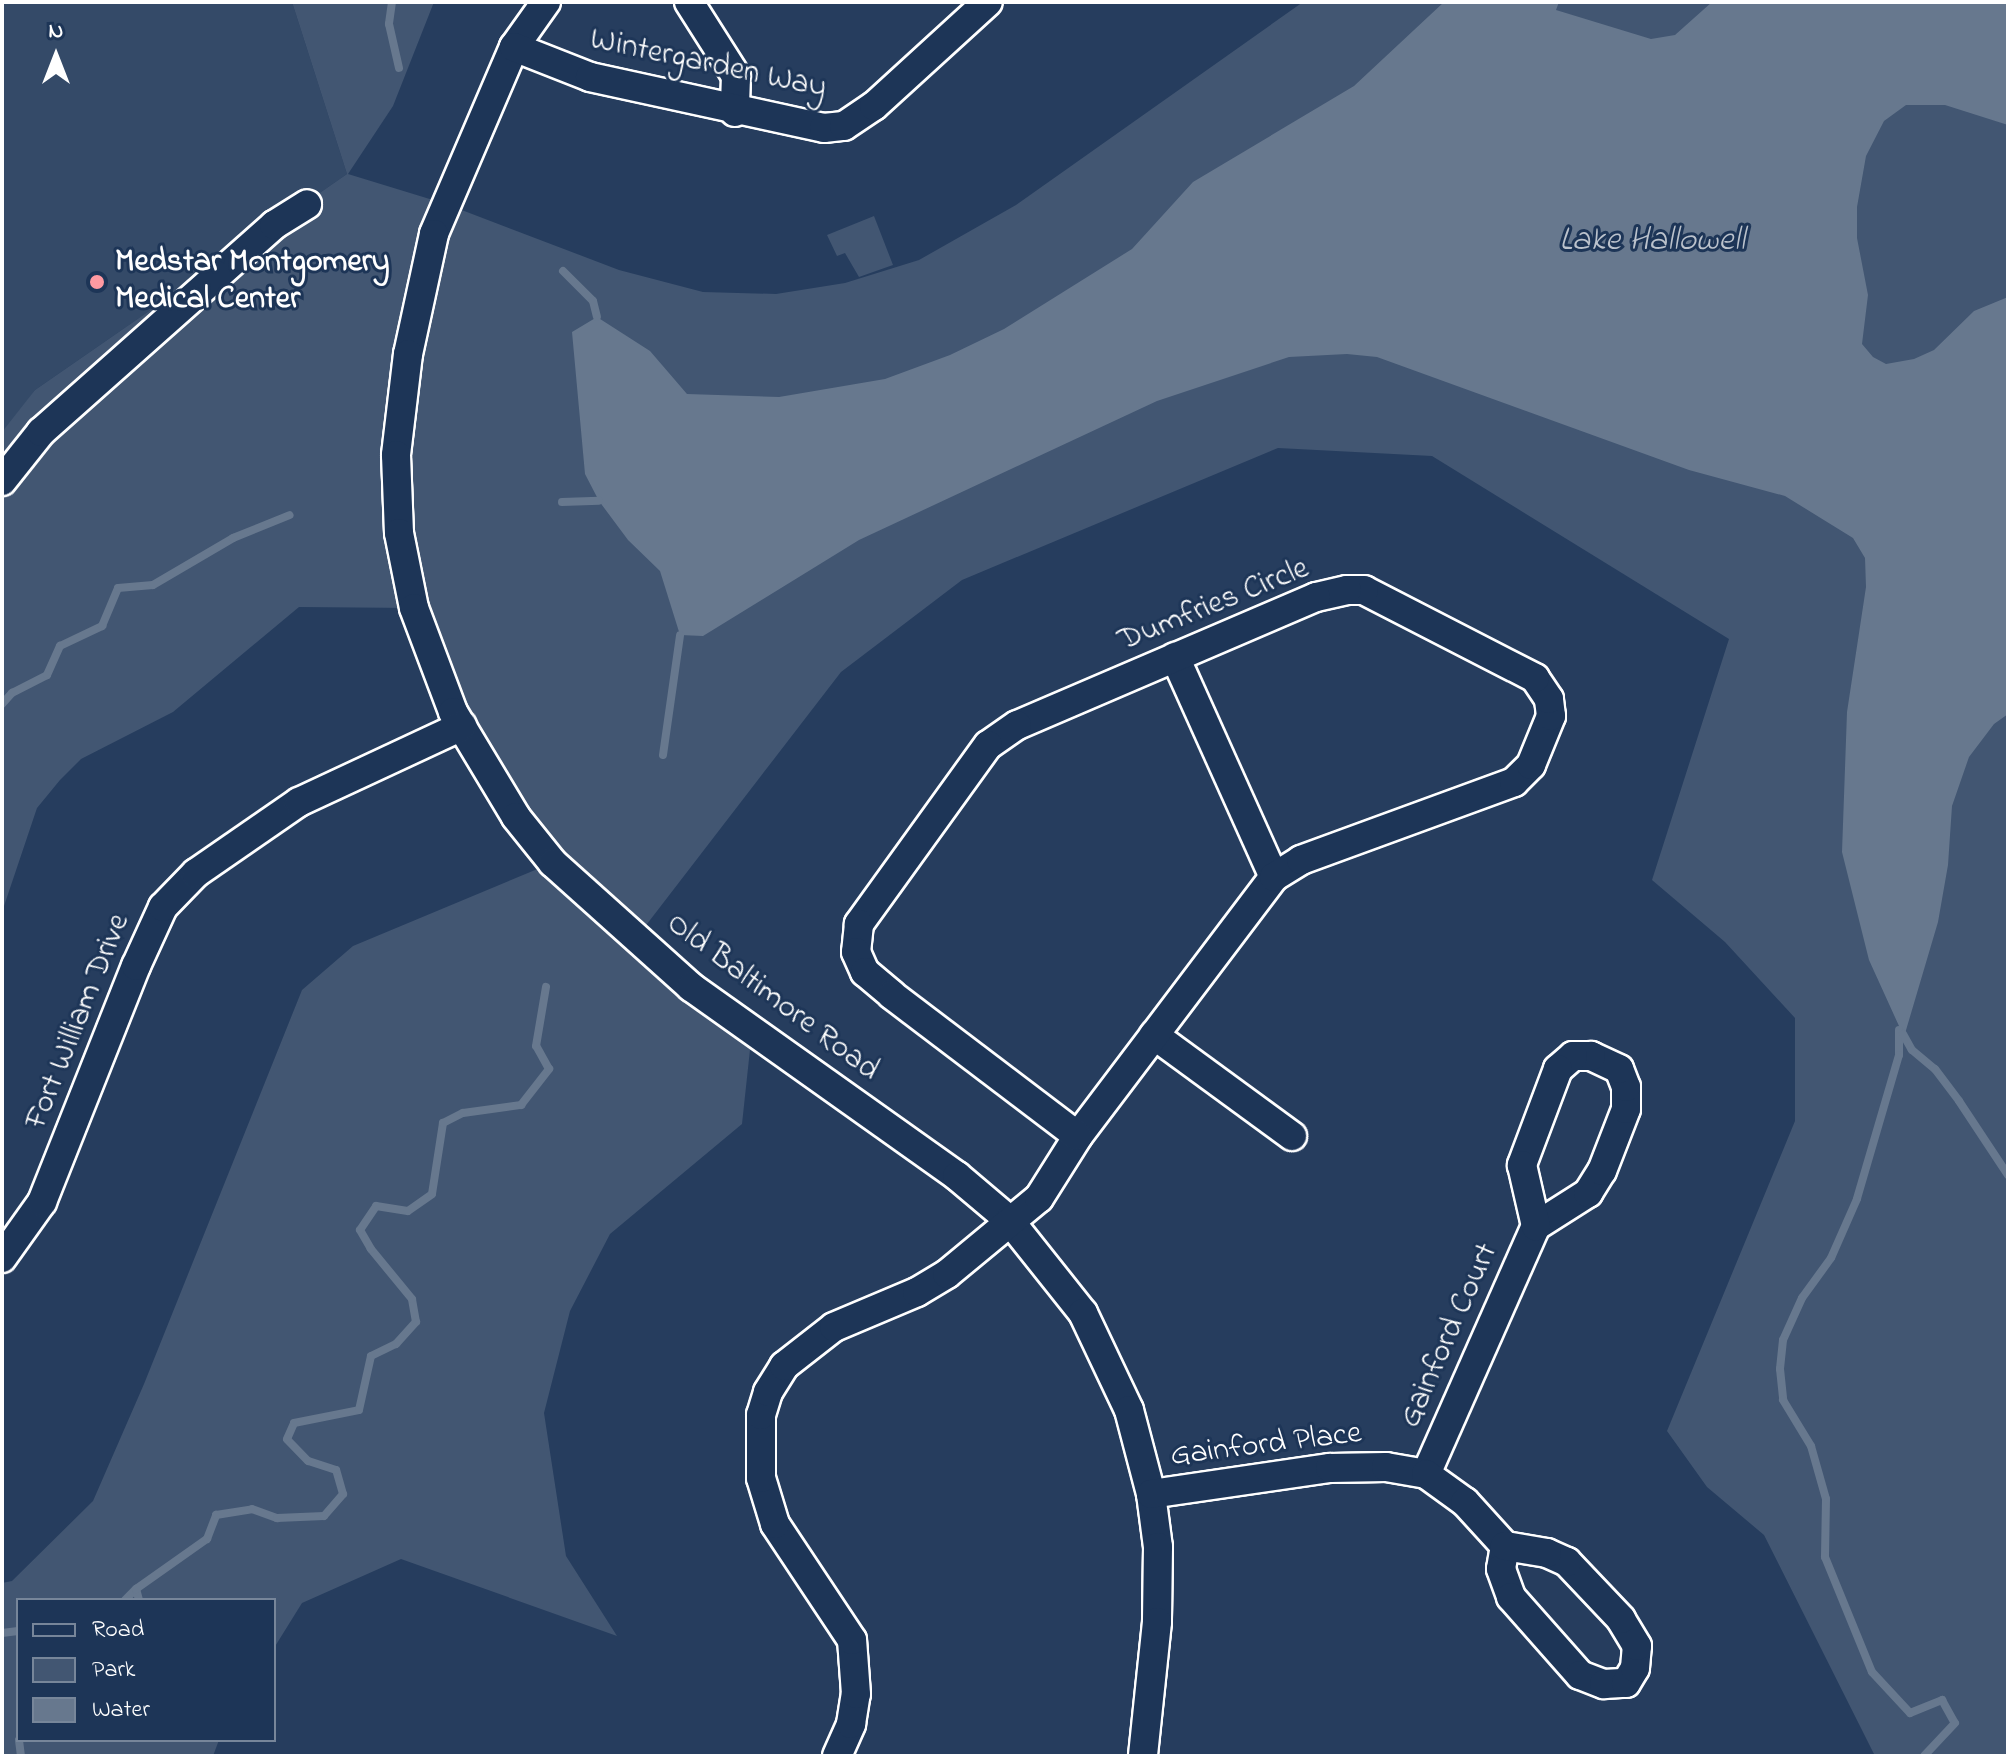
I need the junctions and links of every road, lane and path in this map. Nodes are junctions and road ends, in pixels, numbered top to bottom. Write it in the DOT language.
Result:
graph roads {
  1 [pos="546,2"];
  2 [pos="689,2"];
  3 [pos="988,2"];
  4 [pos="514,47"];
  5 [pos="735,112"];
  6 [pos="307,204"];
  7 [pos="2,481"];
  8 [pos="1175,657"];
  9 [pos="462,726"];
  10 [pos="1274,877"];
  11 [pos="1154,1035"];
  12 [pos="1078,1136"];
  13 [pos="1292,1136"];
  14 [pos="1009,1220"];
  15 [pos="1536,1226"];
  16 [pos="2,1258"];
  17 [pos="1426,1474"];
  18 [pos="1151,1494"];
  19 [pos="1505,1546"];
  20 [pos="837,1756"];
  21 [pos="1143,1756"];
  1 -- 4 [label="street, Old Baltimore Road"];
  2 -- 5 [label="street"];
  3 -- 5 [label="street, Wintergarden Way"];
  4 -- 5 [label="street, Wintergarden Way"];
  4 -- 9 [label="street, Old Baltimore Road"];
  6 -- 7 [label="street"];
  8 -- 10 [label="street"];
  8 -- 10 [label="street, Dumfries Circle"];
  8 -- 12 [label="street, Dumfries Circle"];
  9 -- 14 [label="street, Old Baltimore Road"];
  9 -- 16 [label="street, Fort William Drive"];
  10 -- 11 [label="street, Dumfries Circle"];
  11 -- 12 [label="street, Dumfries Circle"];
  11 -- 13 [label="street"];
  12 -- 14 [label="street, Dumfries Circle"];
  14 -- 18 [label="street, Old Baltimore Road"];
  14 -- 20 [label="street, Dumfries Circle"];
  15 -- 15 [label="street, Gainford Court"];
  15 -- 17 [label="street, Gainford Court"];
  17 -- 18 [label="street, Gainford Place"];
  17 -- 19 [label="street, Gainford Place"];
  18 -- 21 [label="street, Old Baltimore Road"];
  19 -- 19 [label="street"];
}
